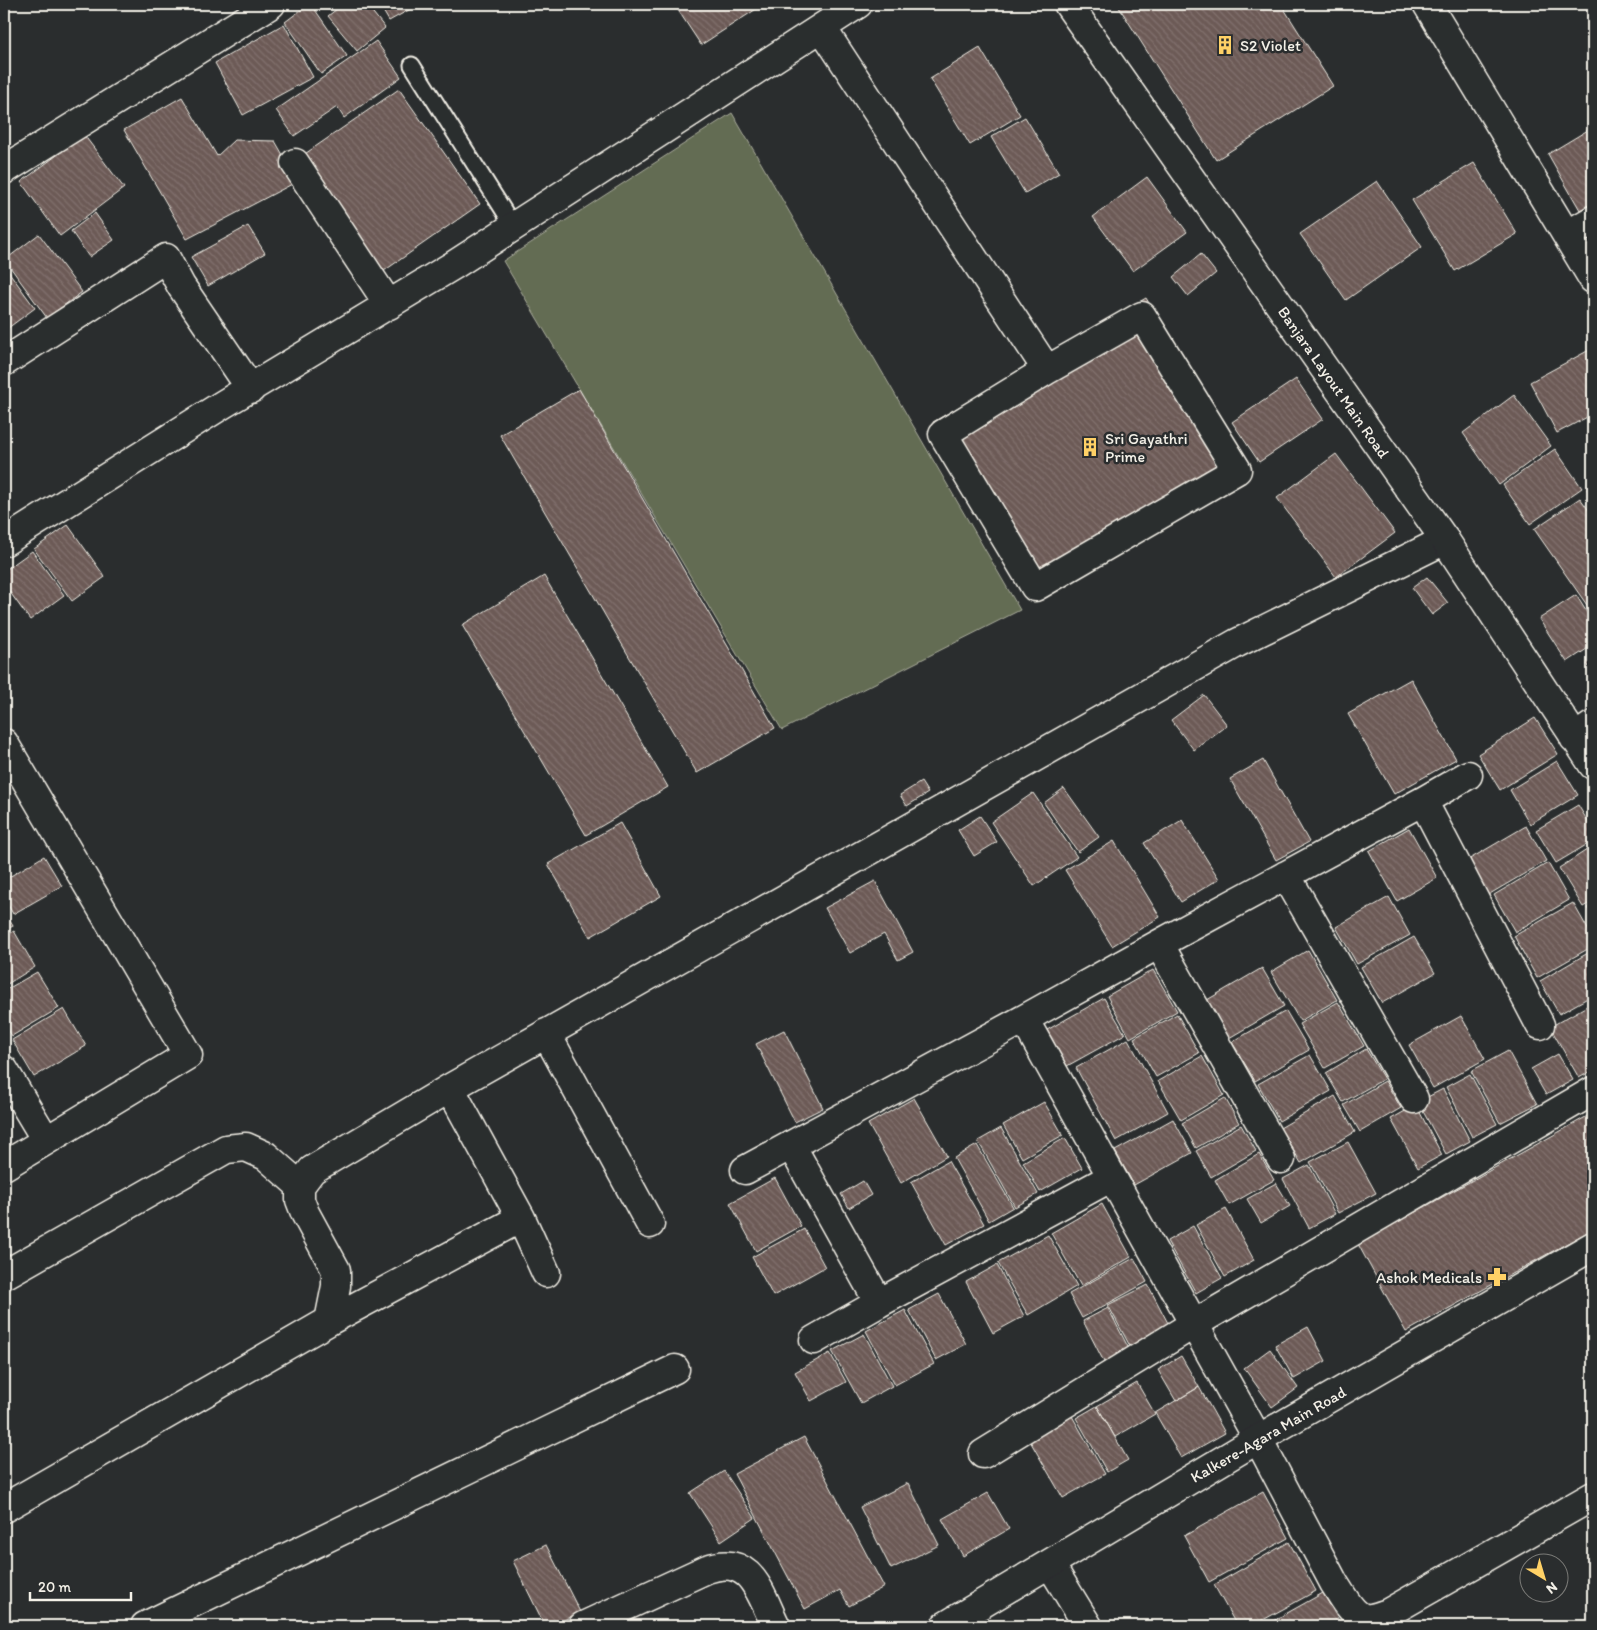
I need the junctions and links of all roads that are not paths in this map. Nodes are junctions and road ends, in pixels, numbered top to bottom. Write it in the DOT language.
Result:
graph roads {
  1 [pos="271,4"];
  2 [pos="858,4"];
  3 [pos="1068,4"];
  4 [pos="1437,8"];
  5 [pos="822,28"];
  6 [pos="412,65"];
  7 [pos="295,163"];
  8 [pos="4,170"];
  9 [pos="1593,220"];
  10 [pos="514,227"];
  11 [pos="1567,235"];
  12 [pos="1593,279"];
  13 [pos="389,305"];
  14 [pos="4,362"];
  15 [pos="1047,370"];
  16 [pos="251,389"];
  17 [pos="1445,540"];
  18 [pos="4,542"];
  19 [pos="1584,732"];
  20 [pos="4,743"];
  21 [pos="1593,765"];
  22 [pos="1468,775"];
  23 [pos="1423,801"];
  24 [pos="1286,875"];
  25 [pos="1158,944"];
  26 [pos="1024,1018"];
  27 [pos="1540,1025"];
  28 [pos="546,1033"];
  29 [pos="4,1070"];
  30 [pos="450,1088"];
  31 [pos="1593,1091"];
  32 [pos="1414,1099"];
  33 [pos="46,1140"];
  34 [pos="791,1145"];
  35 [pos="1280,1159"];
  36 [pos="4,1166"];
  37 [pos="745,1170"];
  38 [pos="1112,1176"];
  39 [pos="300,1186"];
  40 [pos="521,1218"];
  41 [pos="650,1224"];
  42 [pos="1593,1246"];
  43 [pos="546,1273"];
  44 [pos="4,1275"];
  45 [pos="879,1303"];
  46 [pos="329,1321"];
  47 [pos="1194,1324"];
  48 [pos="814,1340"];
  49 [pos="675,1369"];
  50 [pos="1258,1439"];
  51 [pos="983,1454"];
  52 [pos="1593,1496"];
  53 [pos="4,1508"];
  54 [pos="1050,1564"];
  55 [pos="145,1626"];
  56 [pos="583,1626"];
  57 [pos="776,1626"];
  58 [pos="945,1626"];
  59 [pos="1088,1626"];
  1 -- 8 [label="street"];
  2 -- 5 [label="street"];
  3 -- 17 [label="street, Banjara Layout Main Road"];
  4 -- 11 [label="street"];
  5 -- 10 [label="street"];
  5 -- 15 [label="street"];
  6 -- 10 [label="lane"];
  7 -- 13 [label="street"];
  9 -- 11 [label="street"];
  10 -- 13 [label="street"];
  11 -- 12 [label="street"];
  13 -- 16 [label="street"];
  14 -- 16 [label="street"];
  15 -- 15 [label="street"];
  16 -- 18 [label="street"];
  17 -- 19 [label="street, Banjara Layout Main Road"];
  17 -- 28 [label="street"];
  19 -- 21 [label="street, Banjara Layout Main Road"];
  20 -- 33 [label="street"];
  22 -- 23 [label="street"];
  23 -- 24 [label="street"];
  23 -- 27 [label="street"];
  24 -- 25 [label="street"];
  24 -- 32 [label="street"];
  25 -- 26 [label="street"];
  25 -- 35 [label="street"];
  26 -- 34 [label="street"];
  26 -- 38 [label="street"];
  28 -- 30 [label="street"];
  28 -- 41 [label="street"];
  29 -- 33 [label="street"];
  30 -- 39 [label="street"];
  30 -- 40 [label="street"];
  31 -- 47 [label="street"];
  33 -- 36 [label="street"];
  34 -- 37 [label="street"];
  34 -- 45 [label="street"];
  38 -- 45 [label="street"];
  38 -- 47 [label="street"];
  39 -- 44 [label="street"];
  39 -- 46 [label="street"];
  40 -- 43 [label="street"];
  40 -- 46 [label="street"];
  42 -- 50 [label="street, Kalkere-Agara Main Road"];
  45 -- 48 [label="street"];
  46 -- 53 [label="street"];
  47 -- 50 [label="street"];
  47 -- 51 [label="street"];
  49 -- 55 [label="street"];
  50 -- 52 [label="street"];
  50 -- 54 [label="street, Kalkere-Agara Main Road"];
  54 -- 58 [label="street, Kalkere-Agara Main Road"];
  54 -- 59 [label="street"];
  56 -- 57 [label="street"];
}
